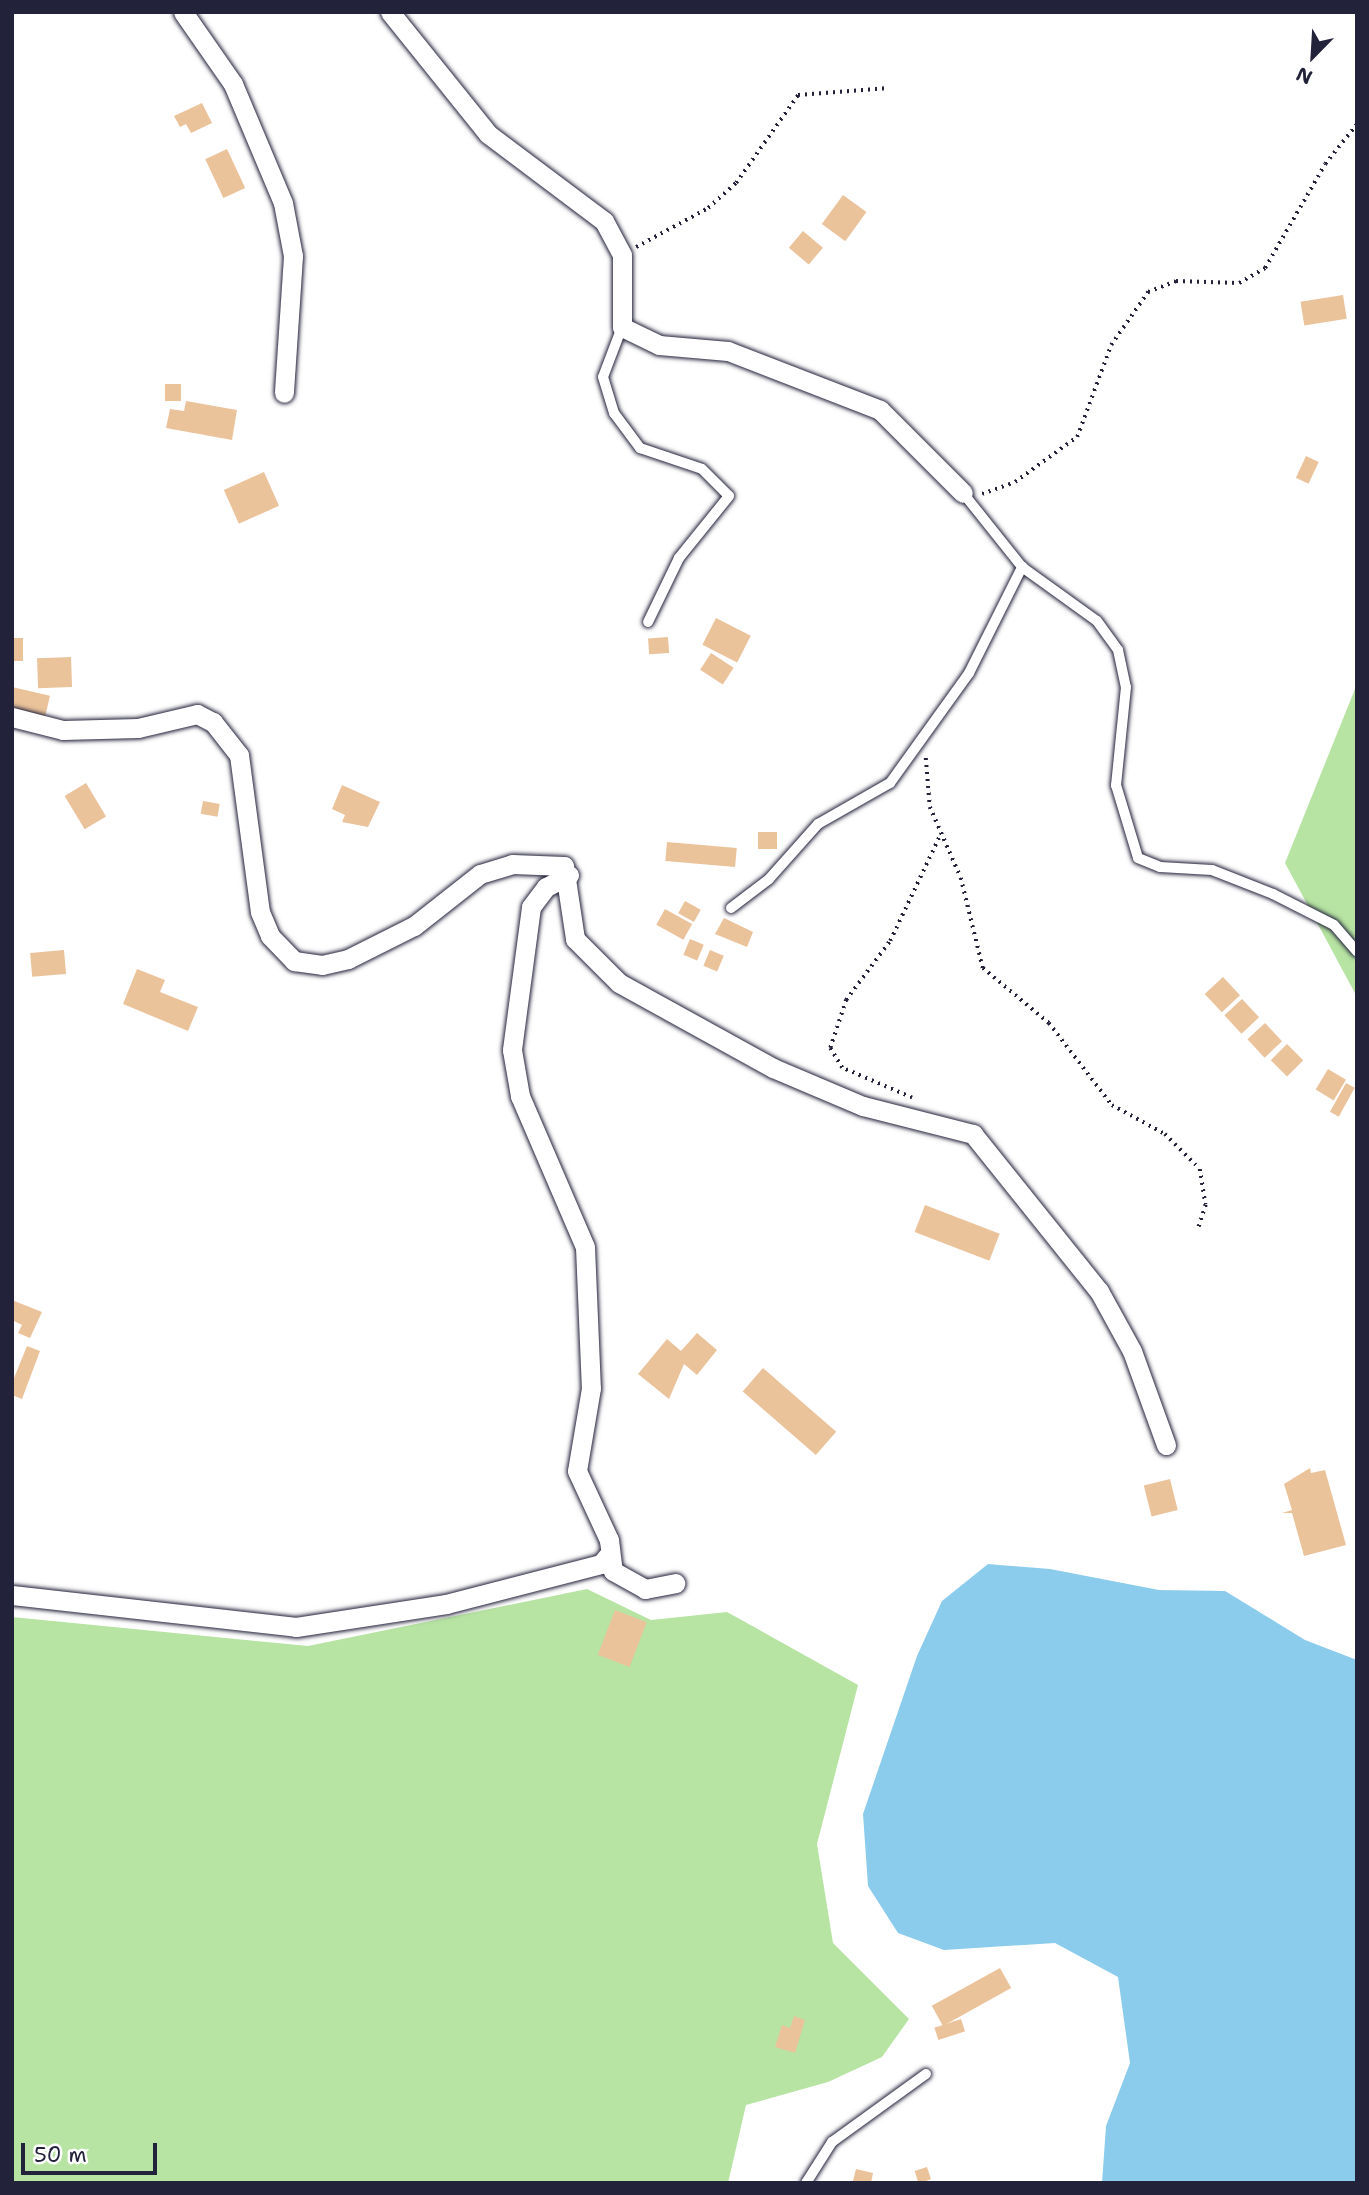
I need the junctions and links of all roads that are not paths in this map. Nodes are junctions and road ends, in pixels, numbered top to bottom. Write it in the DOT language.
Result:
graph roads {
  1 [pos="183,12"];
  2 [pos="390,12"];
  3 [pos="622,327"];
  4 [pos="284,393"];
  5 [pos="963,493"];
  6 [pos="1022,567"];
  7 [pos="648,622"];
  8 [pos="12,717"];
  9 [pos="569,875"];
  10 [pos="731,908"];
  11 [pos="1357,951"];
  12 [pos="1166,1445"];
  13 [pos="609,1554"];
  14 [pos="675,1583"];
  15 [pos="12,1595"];
  16 [pos="926,2074"];
  17 [pos="806,2183"];
  1 -- 4 [label="street"];
  2 -- 3 [label="street"];
  3 -- 5 [label="street"];
  3 -- 7 [label="lane"];
  5 -- 6 [label="lane"];
  6 -- 10 [label="lane"];
  6 -- 11 [label="lane"];
  8 -- 9 [label="street"];
  9 -- 12 [label="street"];
  9 -- 13 [label="street"];
  13 -- 14 [label="street"];
  13 -- 15 [label="street"];
  16 -- 17 [label="lane"];
}
